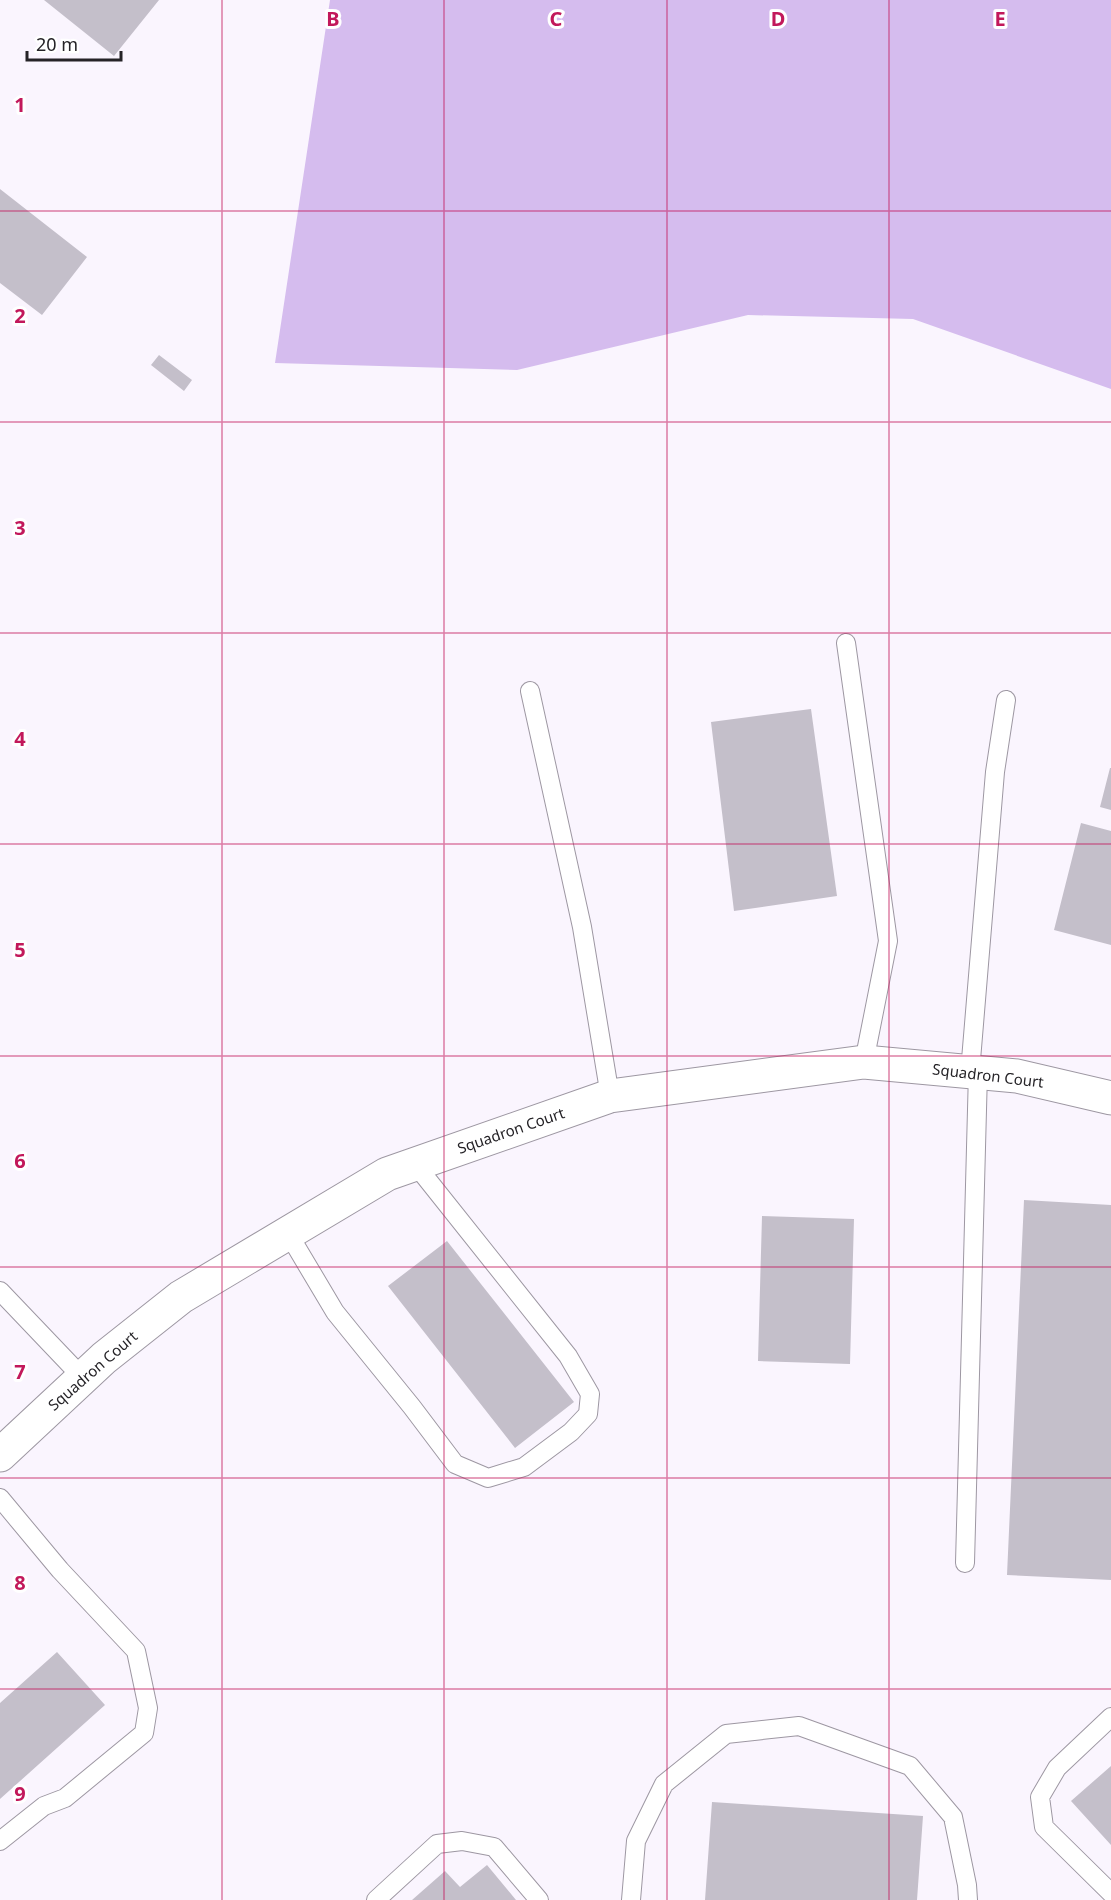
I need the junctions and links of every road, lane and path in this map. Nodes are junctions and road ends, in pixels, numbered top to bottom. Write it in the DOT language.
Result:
graph roads {
  1 [pos="846,643"];
  2 [pos="530,691"];
  3 [pos="1006,700"];
  4 [pos="864,1062"];
  5 [pos="974,1072"];
  6 [pos="610,1096"];
  7 [pos="1111,1098"];
  8 [pos="415,1164"];
  9 [pos="288,1233"];
  10 [pos="0,1292"];
  11 [pos="83,1378"];
  12 [pos="0,1455"];
  13 [pos="0,1498"];
  14 [pos="964,1563"];
  15 [pos="1111,1718"];
  16 [pos="0,1841"];
  17 [pos="1111,1893"];
  18 [pos="375,1900"];
  19 [pos="539,1900"];
  20 [pos="631,1900"];
  21 [pos="968,1900"];
  1 -- 4 [label="lane"];
  2 -- 6 [label="lane"];
  3 -- 5 [label="lane"];
  4 -- 5 [label="street, Squadron Court"];
  4 -- 6 [label="street, Squadron Court"];
  5 -- 7 [label="street, Squadron Court"];
  5 -- 14 [label="lane"];
  6 -- 8 [label="street, Squadron Court"];
  8 -- 9 [label="street, Squadron Court"];
  8 -- 9 [label="lane"];
  9 -- 11 [label="street, Squadron Court"];
  10 -- 11 [label="lane"];
  11 -- 12 [label="street, Squadron Court"];
  13 -- 16 [label="lane"];
  15 -- 17 [label="lane"];
  18 -- 19 [label="lane"];
  20 -- 21 [label="lane"];
}
